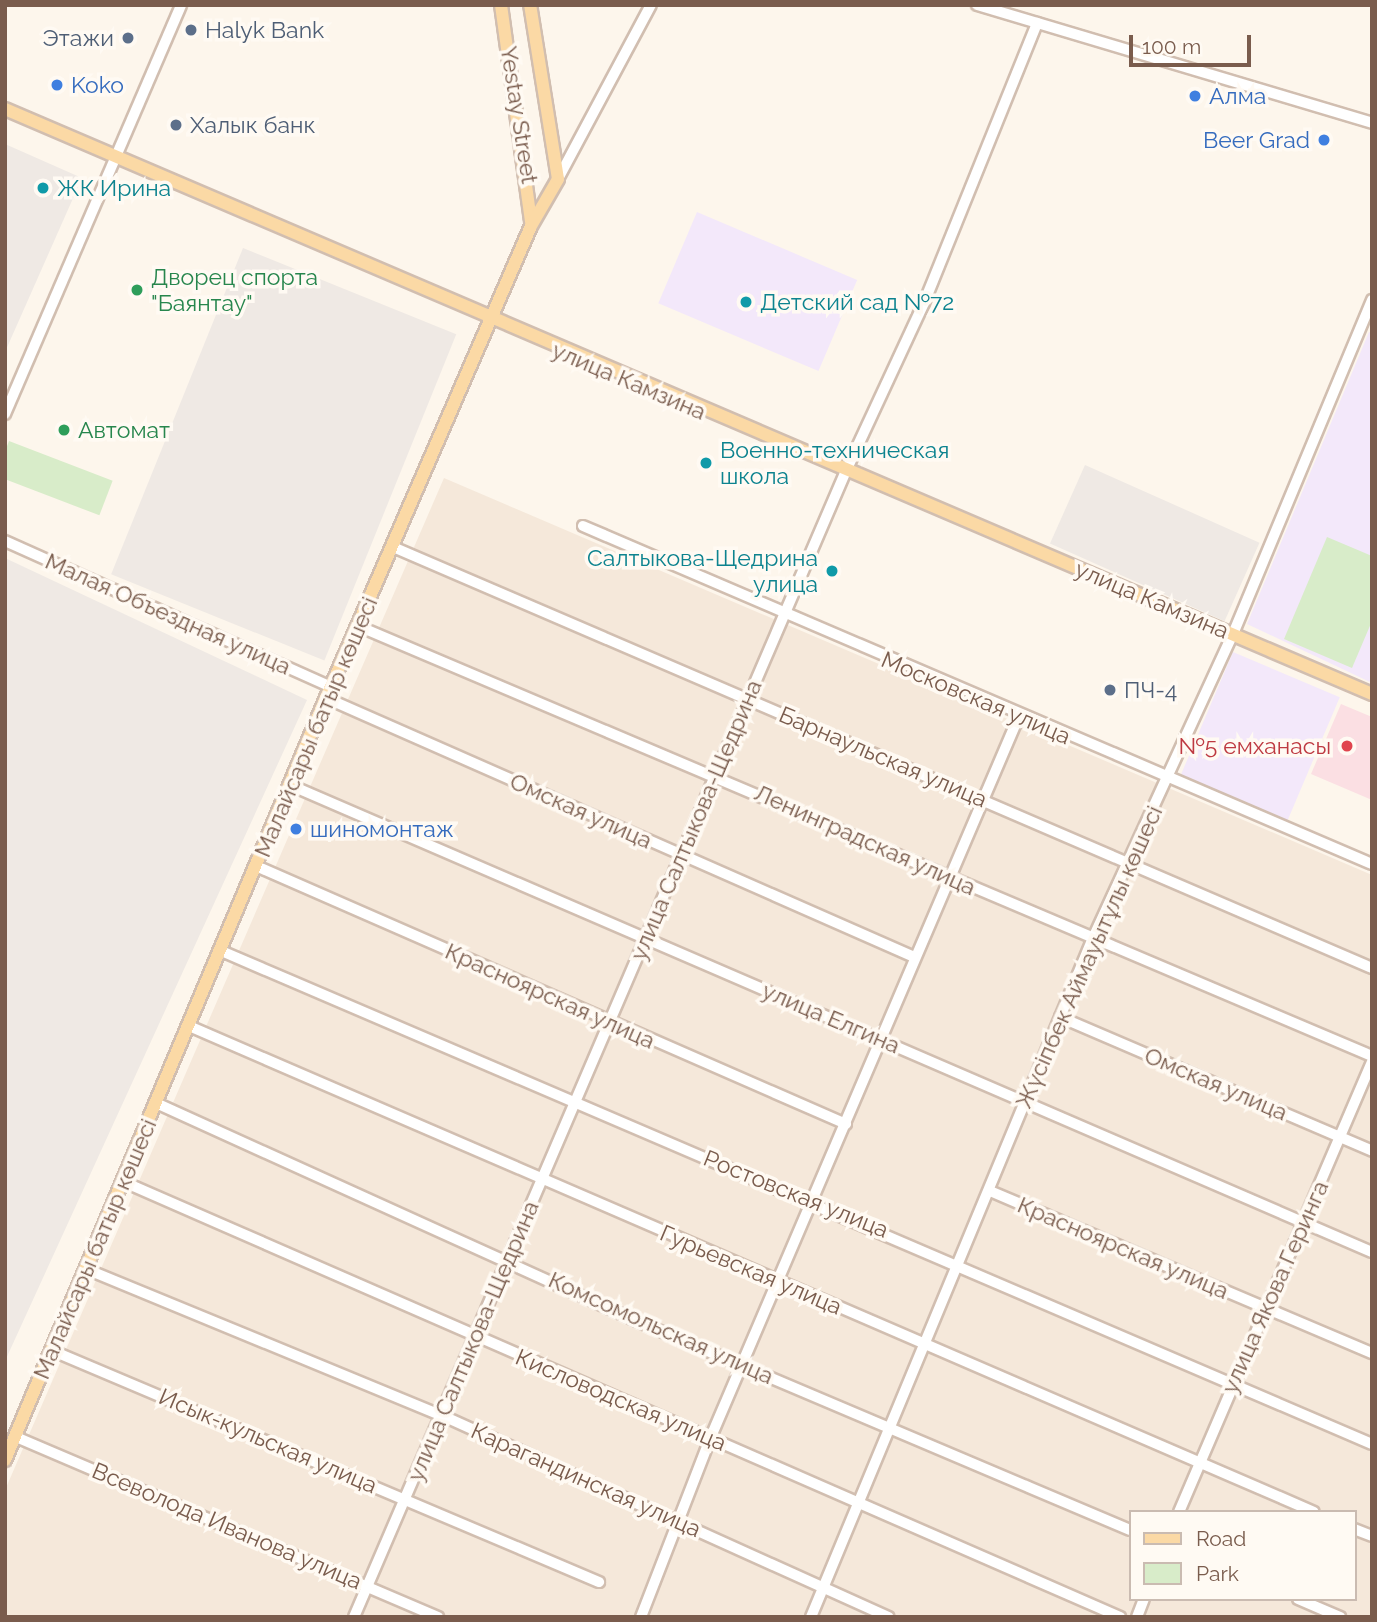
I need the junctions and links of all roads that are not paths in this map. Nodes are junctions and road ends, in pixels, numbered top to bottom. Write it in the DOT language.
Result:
graph roads {
  1 [pos="181,5"];
  2 [pos="501,5"];
  3 [pos="530,5"];
  4 [pos="651,5"];
  5 [pos="977,5"];
  6 [pos="1037,23"];
  7 [pos="5,109"];
  8 [pos="1372,122"];
  9 [pos="115,157"];
  10 [pos="558,179"];
  11 [pos="531,226"];
  12 [pos="1372,300"];
  13 [pos="1368,319"];
  14 [pos="491,321"];
  15 [pos="5,414"];
  16 [pos="845,473"];
  17 [pos="583,526"];
  18 [pos="5,541"];
  19 [pos="393,547"];
  20 [pos="784,616"];
  21 [pos="358,626"];
  22 [pos="1233,634"];
  23 [pos="329,693"];
  24 [pos="1372,694"];
  25 [pos="748,699"];
  26 [pos="1019,716"];
  27 [pos="716,774"];
  28 [pos="1168,780"];
  29 [pos="290,785"];
  30 [pos="983,799"];
  31 [pos="681,855"];
  32 [pos="1128,863"];
  33 [pos="1372,864"];
  34 [pos="256,866"];
  35 [pos="949,878"];
  36 [pos="1093,939"];
  37 [pos="645,940"];
  38 [pos="219,950"];
  39 [pos="914,957"];
  40 [pos="1372,968"];
  41 [pos="1060,1017"];
  42 [pos="610,1023"];
  43 [pos="189,1026"];
  44 [pos="882,1039"];
  45 [pos="1372,1056"];
  46 [pos="1372,1062"];
  47 [pos="1025,1101"];
  48 [pos="156,1103"];
  49 [pos="575,1104"];
  50 [pos="846,1124"];
  51 [pos="1340,1138"];
  52 [pos="1372,1151"];
  53 [pos="541,1181"];
  54 [pos="124,1182"];
  55 [pos="990,1191"];
  56 [pos="815,1201"];
  57 [pos="1304,1223"];
  58 [pos="1372,1252"];
  59 [pos="509,1258"];
  60 [pos="962,1263"];
  61 [pos="86,1269"];
  62 [pos="779,1283"];
  63 [pos="1267,1310"];
  64 [pos="476,1337"];
  65 [pos="927,1346"];
  66 [pos="53,1351"];
  67 [pos="1372,1353"];
  68 [pos="741,1365"];
  69 [pos="1232,1384"];
  70 [pos="441,1415"];
  71 [pos="892,1429"];
  72 [pos="16,1437"];
  73 [pos="710,1439"];
  74 [pos="1372,1444"];
  75 [pos="5,1460"];
  76 [pos="1199,1463"];
  77 [pos="406,1499"];
  78 [pos="860,1504"];
  79 [pos="1181,1510"];
  80 [pos="1309,1510"];
  81 [pos="682,1524"];
  82 [pos="1128,1529"];
  83 [pos="600,1582"];
  84 [pos="367,1586"];
  85 [pos="823,1589"];
  86 [pos="1303,1601"];
  87 [pos="354,1617"];
  88 [pos="438,1617"];
  89 [pos="641,1617"];
  90 [pos="811,1617"];
  91 [pos="889,1617"];
  92 [pos="1120,1617"];
  93 [pos="1340,1617"];
  1 -- 9 [label="street"];
  2 -- 11 [label="main road, Yestay Street"];
  3 -- 10 [label="main road, Yestay Street"];
  4 -- 10 [label="street, Малайсары батыр көшесі"];
  5 -- 6 [label="street"];
  6 -- 8 [label="street"];
  6 -- 16 [label="street, улица Салтыкова-Щедрина"];
  7 -- 9 [label="main road, улица Камзина"];
  9 -- 14 [label="main road, улица Камзина"];
  9 -- 15 [label="street"];
  10 -- 11 [label="main road, Малайсары батыр көшесі"];
  11 -- 14 [label="main road, Малайсары батыр көшесі"];
  12 -- 13 [label="street, Жүсіпбек Аймауытұлы көшесі"];
  13 -- 22 [label="street, Жүсіпбек Аймауытұлы көшесі"];
  14 -- 16 [label="main road, улица Камзина"];
  14 -- 19 [label="main road, Малайсары батыр көшесі"];
  16 -- 20 [label="street, улица Салтыкова-Щедрина"];
  16 -- 22 [label="main road, улица Камзина"];
  17 -- 20 [label="street, Московская улица"];
  18 -- 23 [label="street, Малая Объездная улица"];
  19 -- 21 [label="main road, Малайсары батыр көшесі"];
  19 -- 25 [label="street, Барнаульская улица"];
  20 -- 25 [label="street, улица Салтыкова-Щедрина"];
  20 -- 26 [label="street, Московская улица"];
  21 -- 23 [label="main road, Малайсары батыр көшесі"];
  21 -- 27 [label="street, Ленинградская улица"];
  22 -- 24 [label="main road, улица Камзина"];
  22 -- 28 [label="street, Жүсіпбек Аймауытұлы көшесі"];
  23 -- 29 [label="main road, Малайсары батыр көшесі"];
  23 -- 31 [label="street, Омская улица"];
  25 -- 27 [label="street, улица Салтыкова-Щедрина"];
  25 -- 30 [label="street, Барнаульская улица"];
  26 -- 28 [label="street, Московская улица"];
  26 -- 30 [label="street"];
  27 -- 31 [label="street, улица Салтыкова-Щедрина"];
  27 -- 35 [label="street, Ленинградская улица"];
  28 -- 32 [label="street, Жүсіпбек Аймауытұлы көшесі"];
  28 -- 33 [label="street, Московская улица"];
  29 -- 34 [label="main road, Малайсары батыр көшесі"];
  29 -- 37 [label="street, улица Елгина"];
  30 -- 32 [label="street, Барнаульская улица"];
  30 -- 35 [label="street"];
  31 -- 37 [label="street, улица Салтыкова-Щедрина"];
  31 -- 39 [label="street, Омская улица"];
  32 -- 36 [label="street, Жүсіпбек Аймауытұлы көшесі"];
  32 -- 40 [label="street, Барнаульская улица"];
  34 -- 38 [label="main road, Малайсары батыр көшесі"];
  34 -- 42 [label="street, Красноярская улица"];
  35 -- 36 [label="street, Ленинградская улица"];
  35 -- 39 [label="street"];
  36 -- 41 [label="street, Жүсіпбек Аймауытұлы көшесі"];
  36 -- 45 [label="street, Ленинградская улица"];
  37 -- 42 [label="street, улица Салтыкова-Щедрина"];
  37 -- 44 [label="street, улица Елгина"];
  38 -- 43 [label="main road, Малайсары батыр көшесі"];
  38 -- 49 [label="street, Ростовская улица"];
  39 -- 44 [label="street"];
  41 -- 47 [label="street, Жүсіпбек Аймауытұлы көшесі"];
  41 -- 51 [label="street, Омская улица"];
  42 -- 49 [label="street, улица Салтыкова-Щедрина"];
  42 -- 50 [label="street, Красноярская улица"];
  43 -- 48 [label="main road, Малайсары батыр көшесі"];
  43 -- 53 [label="street, Гурьевская улица"];
  44 -- 47 [label="street, улица Елгина"];
  44 -- 50 [label="street"];
  46 -- 51 [label="street, улица Якова Геринга"];
  47 -- 55 [label="street, Жүсіпбек Аймауытұлы көшесі"];
  47 -- 57 [label="street, улица Елгина"];
  48 -- 54 [label="main road, Малайсары батыр көшесі"];
  48 -- 59 [label="street, Комсомольская улица"];
  49 -- 53 [label="street, улица Салтыкова-Щедрина"];
  49 -- 56 [label="street, Ростовская улица"];
  50 -- 56 [label="street"];
  51 -- 52 [label="street, Омская улица"];
  51 -- 57 [label="street, улица Якова Геринга"];
  53 -- 59 [label="street, улица Салтыкова-Щедрина"];
  53 -- 62 [label="street, Гурьевская улица"];
  54 -- 61 [label="main road, Малайсары батыр көшесі"];
  54 -- 64 [label="street, Кисловодская улица"];
  55 -- 60 [label="street, Жүсіпбек Аймауытұлы көшесі"];
  55 -- 63 [label="street, Красноярская улица"];
  56 -- 60 [label="street, Ростовская улица"];
  56 -- 62 [label="street"];
  57 -- 58 [label="street, улица Елгина"];
  57 -- 63 [label="street, улица Якова Геринга"];
  59 -- 64 [label="street, улица Салтыкова-Щедрина"];
  59 -- 68 [label="street, Комсомольская улица"];
  60 -- 65 [label="street, Жүсіпбек Аймауытұлы көшесі"];
  60 -- 69 [label="street, Ростовская улица"];
  61 -- 66 [label="main road, Малайсары батыр көшесі"];
  61 -- 70 [label="street, Карагандинская улица"];
  62 -- 65 [label="street, Гурьевская улица"];
  62 -- 68 [label="street"];
  63 -- 67 [label="street, Красноярская улица"];
  63 -- 69 [label="street, улица Якова Геринга"];
  64 -- 70 [label="street, улица Салтыкова-Щедрина"];
  64 -- 73 [label="street, Кисловодская улица"];
  65 -- 71 [label="street, Жүсіпбек Аймауытұлы көшесі"];
  65 -- 76 [label="street, Гурьевская улица"];
  66 -- 72 [label="main road, Малайсары батыр көшесі"];
  66 -- 77 [label="street, Исык-кульская улица"];
  68 -- 71 [label="street, Комсомольская улица"];
  68 -- 73 [label="street"];
  69 -- 74 [label="street, Ростовская улица"];
  69 -- 76 [label="street, улица Якова Геринга"];
  70 -- 77 [label="street, улица Салтыкова-Щедрина"];
  70 -- 81 [label="street, Карагандинская улица"];
  71 -- 78 [label="street, Жүсіпбек Аймауытұлы көшесі"];
  71 -- 82 [label="street, Комсомольская улица"];
  72 -- 75 [label="main road, Малайсары батыр көшесі"];
  72 -- 84 [label="street, Всеволода Иванова улица"];
  73 -- 78 [label="street, Кисловодская улица"];
  73 -- 81 [label="street"];
  76 -- 79 [label="street, улица Якова Геринга"];
  76 -- 80 [label="street, Гурьевская улица"];
  77 -- 83 [label="street, Исык-кульская улица"];
  77 -- 84 [label="street, улица Салтыкова-Щедрина"];
  78 -- 85 [label="street, Жүсіпбек Аймауытұлы көшесі"];
  78 -- 92 [label="street, Кисловодская улица"];
  81 -- 85 [label="street, Карагандинская улица"];
  81 -- 89 [label="street"];
  84 -- 87 [label="street, улица Салтыкова-Щедрина"];
  84 -- 88 [label="street, Всеволода Иванова улица"];
  85 -- 90 [label="street, Жүсіпбек Аймауытұлы көшесі"];
  85 -- 91 [label="street, Карагандинская улица"];
  86 -- 93 [label="street"];
}
